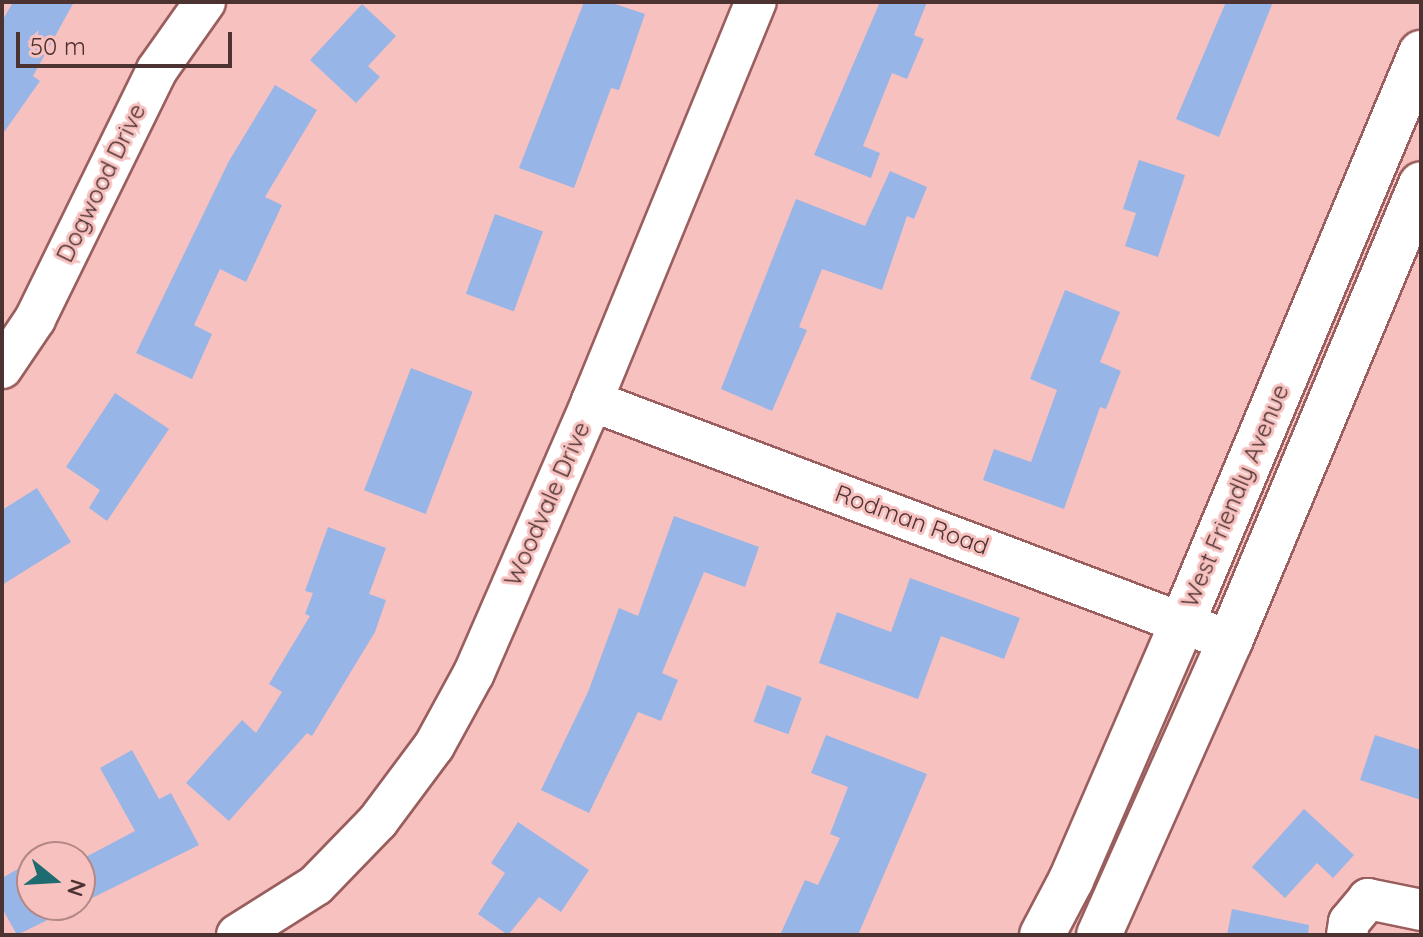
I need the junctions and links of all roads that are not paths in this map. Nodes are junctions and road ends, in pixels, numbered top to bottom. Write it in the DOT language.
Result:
graph roads {
  1 [pos="205,2"];
  2 [pos="756,2"];
  3 [pos="1421,53"];
  4 [pos="1421,184"];
  5 [pos="2,368"];
  6 [pos="592,401"];
  7 [pos="1183,621"];
  8 [pos="1230,641"];
  9 [pos="1414,907"];
  10 [pos="237,935"];
  11 [pos="1042,935"];
  12 [pos="1099,935"];
  13 [pos="1347,935"];
  1 -- 5 [label="street, Dogwood Drive"];
  2 -- 6 [label="street, Woodvale Drive"];
  3 -- 7 [label="main road, West Friendly Avenue"];
  4 -- 8 [label="main road"];
  6 -- 7 [label="street, Rodman Road"];
  6 -- 10 [label="street, Woodvale Drive"];
  7 -- 8 [label="street, Rodman Road"];
  7 -- 11 [label="main road, West Friendly Avenue"];
  8 -- 12 [label="main road"];
  9 -- 13 [label="street"];
}
